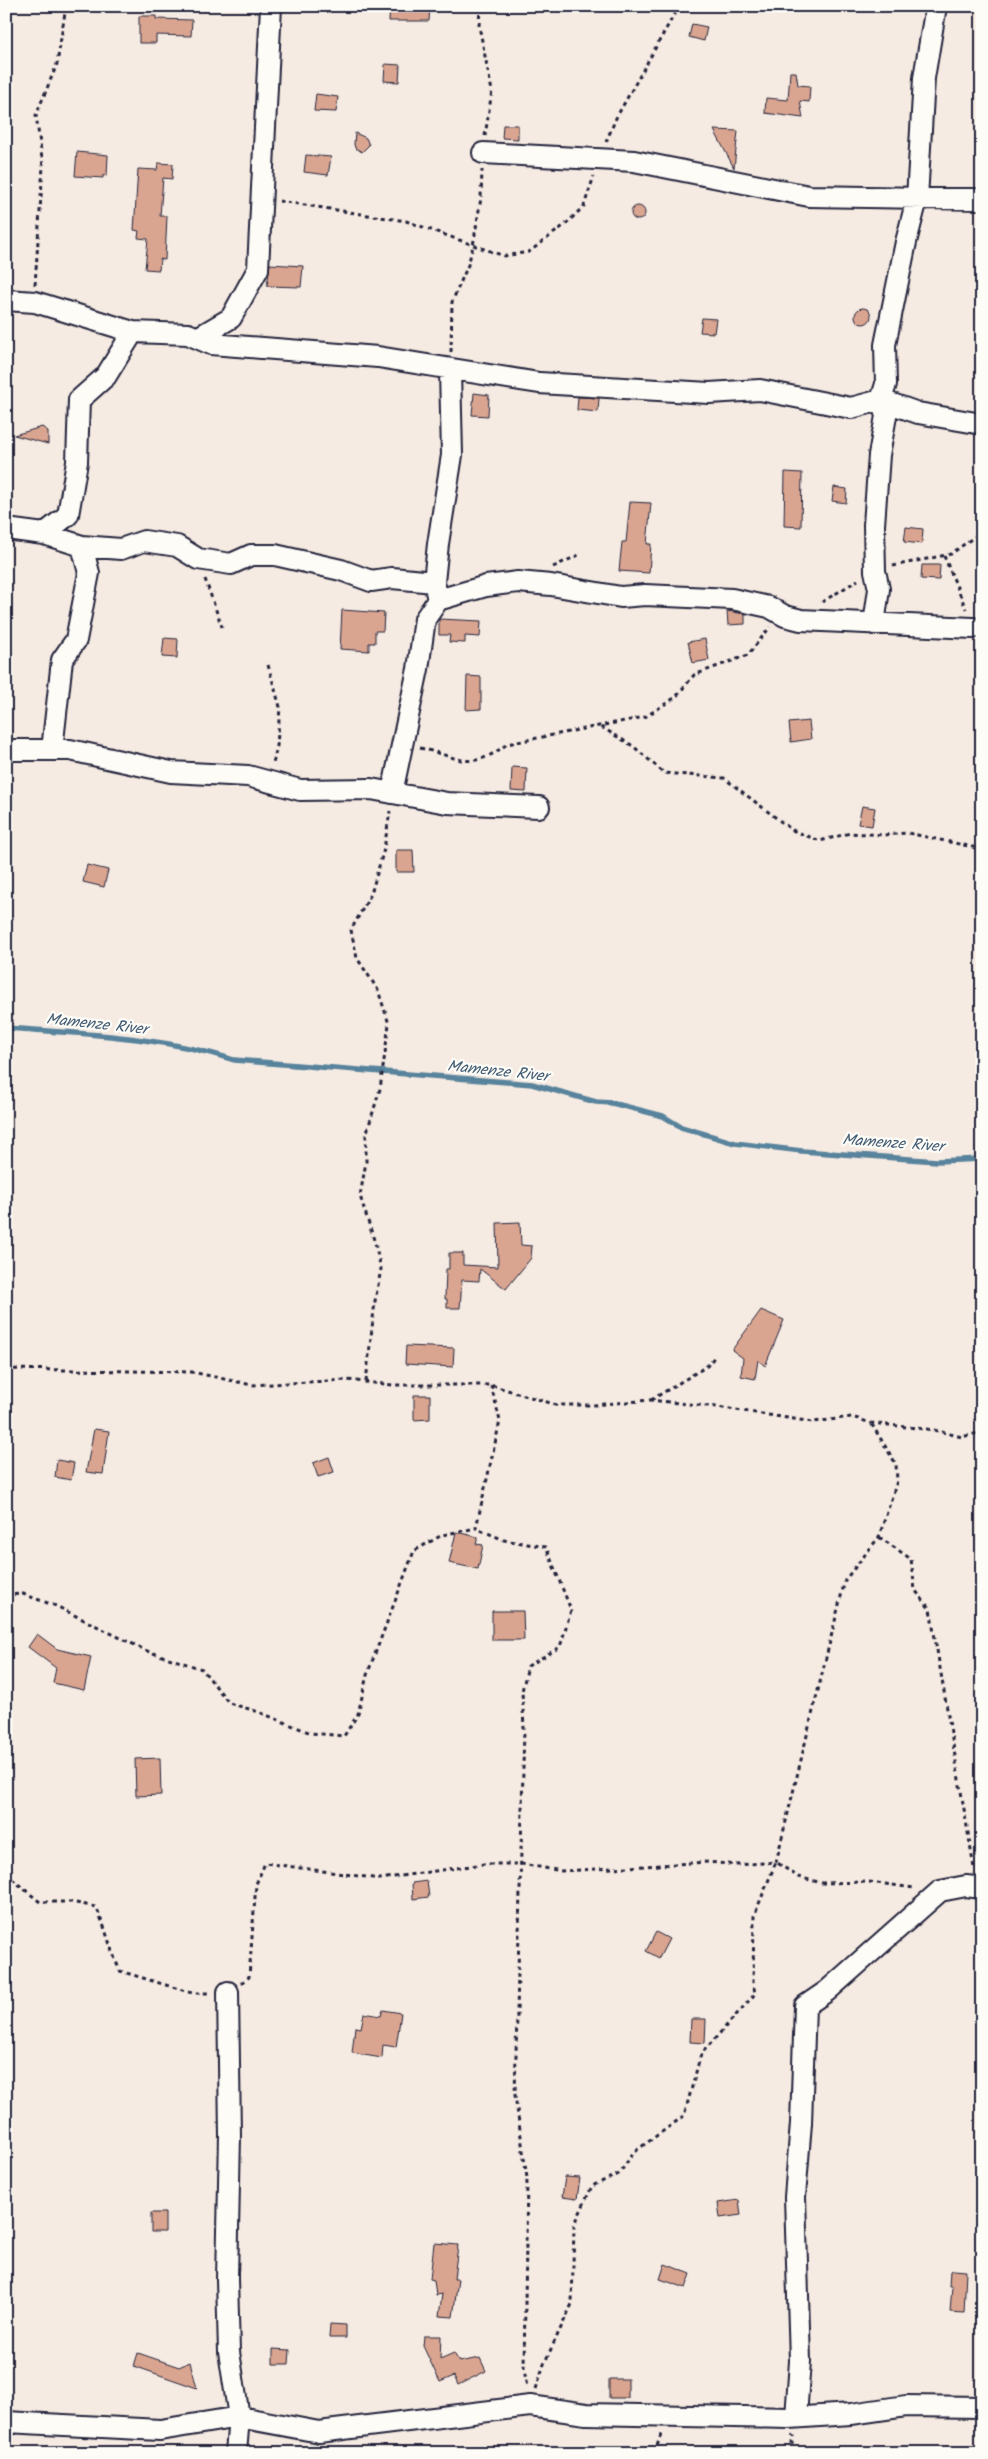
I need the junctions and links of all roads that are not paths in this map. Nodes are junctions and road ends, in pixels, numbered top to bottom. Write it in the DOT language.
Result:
graph roads {
  1 [pos="271,6"];
  2 [pos="936,6"];
  3 [pos="483,152"];
  4 [pos="917,199"];
  5 [pos="982,199"];
  6 [pos="6,300"];
  7 [pos="133,332"];
  8 [pos="196,338"];
  9 [pos="450,370"];
  10 [pos="881,400"];
  11 [pos="982,424"];
  12 [pos="6,529"];
  13 [pos="44,534"];
  14 [pos="82,546"];
  15 [pos="436,591"];
  16 [pos="874,624"];
  17 [pos="973,628"];
  18 [pos="6,750"];
  19 [pos="52,750"];
  20 [pos="392,793"];
  21 [pos="539,807"];
  22 [pos="979,1888"];
  23 [pos="228,1992"];
  24 [pos="982,2407"];
  25 [pos="238,2417"];
  26 [pos="796,2417"];
  27 [pos="6,2422"];
  28 [pos="236,2453"];
  1 -- 8 [label="street"];
  2 -- 4 [label="street"];
  3 -- 4 [label="street"];
  4 -- 5 [label="street"];
  4 -- 10 [label="street"];
  6 -- 7 [label="street"];
  7 -- 8 [label="street"];
  7 -- 13 [label="street"];
  8 -- 9 [label="street"];
  9 -- 10 [label="street"];
  9 -- 15 [label="street"];
  10 -- 11 [label="street"];
  10 -- 16 [label="street"];
  12 -- 13 [label="street"];
  13 -- 14 [label="street"];
  14 -- 15 [label="street"];
  14 -- 19 [label="street"];
  15 -- 16 [label="street"];
  15 -- 20 [label="street"];
  16 -- 17 [label="street"];
  18 -- 19 [label="street"];
  19 -- 20 [label="street"];
  20 -- 21 [label="street"];
  22 -- 26 [label="street"];
  23 -- 25 [label="street"];
  24 -- 26 [label="street"];
  25 -- 26 [label="street"];
  25 -- 27 [label="street"];
  25 -- 28 [label="street"];
}
